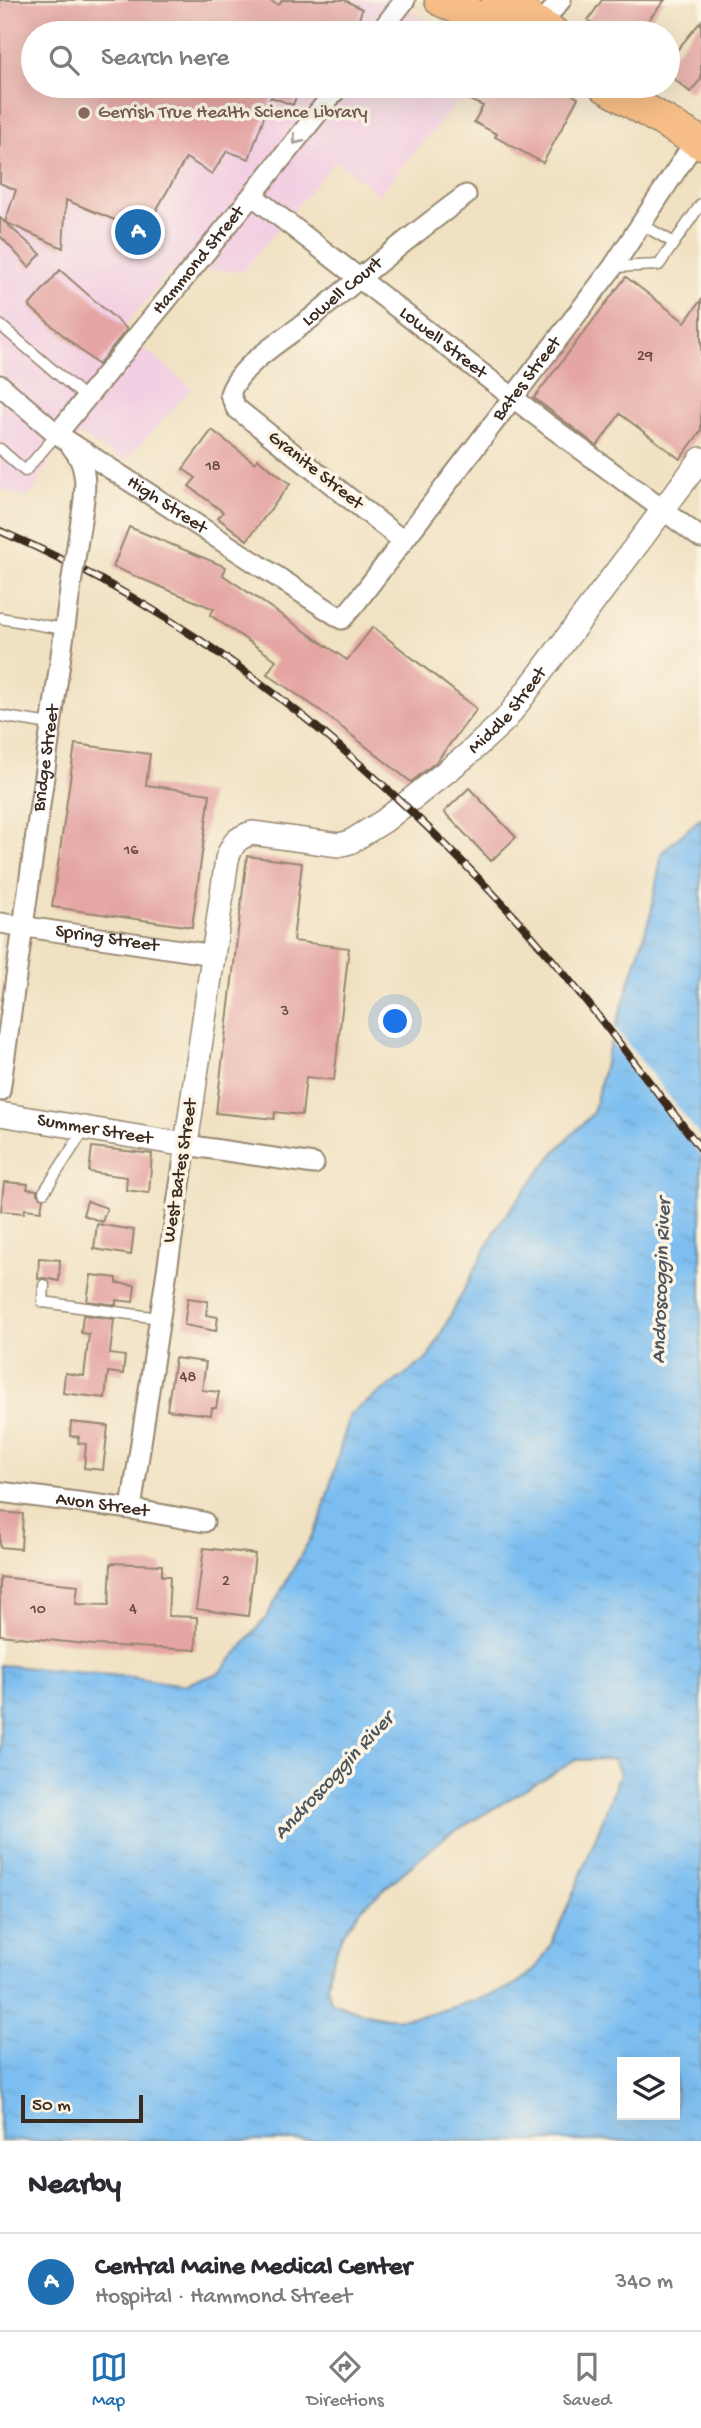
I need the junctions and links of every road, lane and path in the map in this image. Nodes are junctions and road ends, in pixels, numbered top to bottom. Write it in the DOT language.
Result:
graph roads {
  1 [pos="405,0"];
  2 [pos="441,0"];
  3 [pos="498,0"];
  4 [pos="561,0"];
  5 [pos="389,21"];
  6 [pos="505,21"];
  7 [pos="523,21"];
  8 [pos="543,21"];
  9 [pos="330,98"];
  10 [pos="629,98"];
  11 [pos="655,98"];
  12 [pos="700,134"];
  13 [pos="253,195"];
  14 [pos="466,195"];
  15 [pos="700,207"];
  16 [pos="641,224"];
  17 [pos="674,243"];
  18 [pos="612,267"];
  19 [pos="358,279"];
  20 [pos="0,325"];
  21 [pos="0,385"];
  22 [pos="512,397"];
  23 [pos="86,398"];
  24 [pos="231,398"];
  25 [pos="57,434"];
  26 [pos="0,449"];
  27 [pos="701,459"];
  28 [pos="663,510"];
  29 [pos="701,538"];
  30 [pos="403,541"];
  31 [pos="0,618"];
  32 [pos="342,619"];
  33 [pos="64,629"];
  34 [pos="0,716"];
  35 [pos="50,724"];
  36 [pos="239,837"];
  37 [pos="0,923"];
  38 [pos="23,926"];
  39 [pos="214,954"];
  40 [pos="0,1091"];
  41 [pos="0,1114"];
  42 [pos="84,1129"];
  43 [pos="186,1145"];
  44 [pos="314,1164"];
  45 [pos="44,1192"];
  46 [pos="44,1285"];
  47 [pos="159,1318"];
  48 [pos="0,1492"];
  49 [pos="131,1509"];
  50 [pos="204,1522"];
  1 -- 5 [label="street"];
  2 -- 6 [label="highway"];
  3 -- 7 [label="highway"];
  4 -- 8 [label="street"];
  9 -- 13 [label="street, Hammond Street, one-way"];
  10 -- 12 [label="highway"];
  11 -- 12 [label="highway"];
  12 -- 16 [label="street, Bates Street"];
  13 -- 19 [label="street, Lowell Street"];
  13 -- 23 [label="street, Hammond Street"];
  14 -- 19 [label="street, Lowell Court"];
  15 -- 17 [label="lane"];
  16 -- 17 [label="lane"];
  16 -- 18 [label="street, Bates Street"];
  17 -- 18 [label="lane"];
  18 -- 22 [label="street, Bates Street"];
  19 -- 22 [label="street, Lowell Street"];
  19 -- 24 [label="street, Lowell Court"];
  20 -- 23 [label="lane"];
  21 -- 25 [label="street, High Street"];
  22 -- 28 [label="street, Lowell Street"];
  22 -- 30 [label="street, Bates Street"];
  23 -- 25 [label="street, Hammond Street"];
  24 -- 30 [label="street, Granite Street"];
  25 -- 26 [label="lane"];
  25 -- 32 [label="street, High Street"];
  25 -- 33 [label="street, Bridge Street, bridge"];
  27 -- 28 [label="street, Middle Street"];
  28 -- 29 [label="street, Lowell Street"];
  28 -- 36 [label="street, Middle Street"];
  30 -- 32 [label="street, Bates Street"];
  31 -- 33 [label="lane"];
  33 -- 35 [label="street, Bridge Street"];
  34 -- 35 [label="lane"];
  35 -- 38 [label="street, Bridge Street"];
  36 -- 39 [label="street, West Bates Street"];
  37 -- 38 [label="street, Spring Street"];
  38 -- 39 [label="street, Spring Street"];
  38 -- 40 [label="street, Bridge Street"];
  39 -- 43 [label="street, West Bates Street"];
  41 -- 42 [label="street, Summer Street"];
  42 -- 43 [label="street, Summer Street"];
  42 -- 45 [label="lane"];
  43 -- 44 [label="street, Summer Street"];
  43 -- 47 [label="street, West Bates Street"];
  46 -- 47 [label="lane"];
  47 -- 49 [label="street, West Bates Street"];
  48 -- 49 [label="street, Avon Street"];
  49 -- 50 [label="street, Avon Street"];
}
